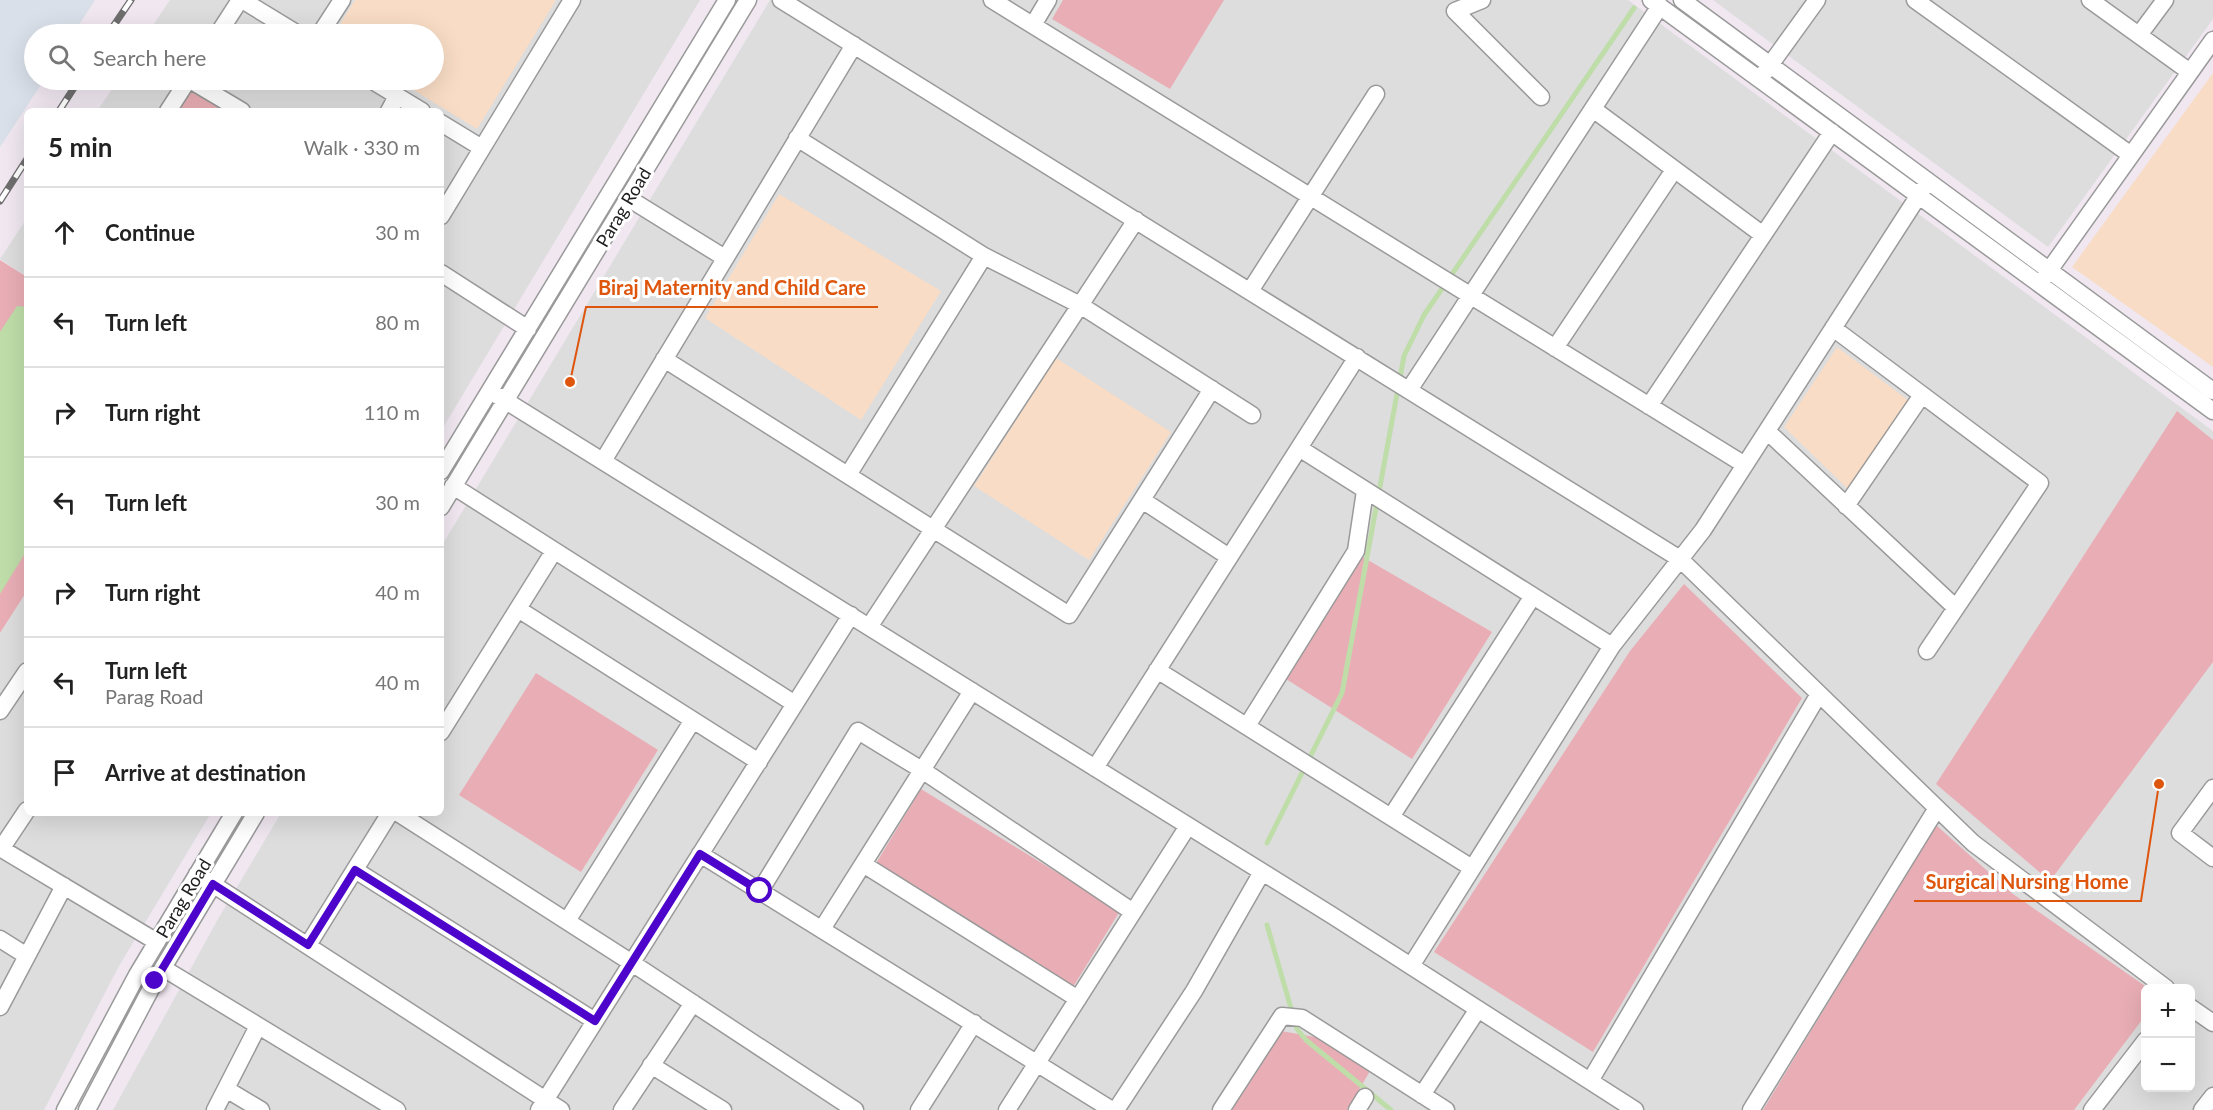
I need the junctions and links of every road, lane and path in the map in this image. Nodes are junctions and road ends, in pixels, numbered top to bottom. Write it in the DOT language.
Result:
graph roads {
  1 [pos="241,0"];
  2 [pos="342,0"];
  3 [pos="572,0"];
  4 [pos="727,0"];
  5 [pos="748,0"];
  6 [pos="781,0"];
  7 [pos="992,0"];
  8 [pos="1048,0"];
  9 [pos="1482,0"];
  10 [pos="1682,0"];
  11 [pos="1817,0"];
  12 [pos="1915,0"];
  13 [pos="2090,0"];
  14 [pos="2165,0"];
  15 [pos="1656,3"];
  16 [pos="225,24"];
  17 [pos="281,24"];
  18 [pos="326,24"];
  19 [pos="1033,25"];
  20 [pos="2139,35"];
  21 [pos="2213,40"];
  22 [pos="854,45"];
  23 [pos="1770,65"];
  24 [pos="2190,72"];
  25 [pos="1760,79"];
  26 [pos="182,90"];
  27 [pos="206,90"];
  28 [pos="387,90"];
  29 [pos="1376,93"];
  30 [pos="397,96"];
  31 [pos="1541,97"];
  32 [pos="170,108"];
  33 [pos="237,108"];
  34 [pos="390,108"];
  35 [pos="417,108"];
  36 [pos="1593,109"];
  37 [pos="444,125"];
  38 [pos="1832,132"];
  39 [pos="797,138"];
  40 [pos="482,148"];
  41 [pos="2131,155"];
  42 [pos="1674,170"];
  43 [pos="1928,181"];
  44 [pos="1919,196"];
  45 [pos="1310,197"];
  46 [pos="628,198"];
  47 [pos="444,211"];
  48 [pos="1136,220"];
  49 [pos="1763,235"];
  50 [pos="984,256"];
  51 [pos="725,258"];
  52 [pos="444,275"];
  53 [pos="2044,277"];
  54 [pos="1250,291"];
  55 [pos="1464,292"];
  56 [pos="1080,305"];
  57 [pos="1833,328"];
  58 [pos="528,329"];
  59 [pos="1555,348"];
  60 [pos="1357,357"];
  61 [pos="664,359"];
  62 [pos="1212,389"];
  63 [pos="1407,389"];
  64 [pos="490,391"];
  65 [pos="2213,391"];
  66 [pos="1923,395"];
  67 [pos="505,401"];
  68 [pos="1649,406"];
  69 [pos="2213,411"];
  70 [pos="1252,416"];
  71 [pos="1767,431"];
  72 [pos="1299,448"];
  73 [pos="603,461"];
  74 [pos="1745,465"];
  75 [pos="444,466"];
  76 [pos="848,475"];
  77 [pos="453,486"];
  78 [pos="1368,492"];
  79 [pos="1142,500"];
  80 [pos="444,502"];
  81 [pos="1846,506"];
  82 [pos="933,529"];
  83 [pos="555,551"];
  84 [pos="1229,557"];
  85 [pos="1680,559"];
  86 [pos="1533,596"];
  87 [pos="1956,608"];
  88 [pos="518,609"];
  89 [pos="851,615"];
  90 [pos="869,627"];
  91 [pos="1612,646"];
  92 [pos="1927,651"];
  93 [pos="1157,670"];
  94 [pos="24,679"];
  95 [pos="972,691"];
  96 [pos="1819,694"];
  97 [pos="795,704"];
  98 [pos="0,711"];
  99 [pos="693,720"];
  100 [pos="1247,726"];
  101 [pos="444,727"];
  102 [pos="759,762"];
  103 [pos="1095,768"];
  104 [pos="922,770"];
  105 [pos="2213,788"];
  106 [pos="1937,808"];
  107 [pos="24,814"];
  108 [pos="232,816"];
  109 [pos="254,816"];
  110 [pos="388,816"];
  111 [pos="403,816"];
  112 [pos="1391,817"];
  113 [pos="1188,826"];
  114 [pos="1,848"];
  115 [pos="700,854"];
  116 [pos="2213,858"];
  117 [pos="863,864"];
  118 [pos="1472,868"];
  119 [pos="355,870"];
  120 [pos="1262,872"];
  121 [pos="198,874"];
  122 [pos="213,884"];
  123 [pos="64,886"];
  124 [pos="760,891"];
  125 [pos="1133,912"];
  126 [pos="567,921"];
  127 [pos="822,929"];
  128 [pos="0,939"];
  129 [pos="157,942"];
  130 [pos="308,945"];
  131 [pos="27,956"];
  132 [pos="632,963"];
  133 [pos="1411,966"];
  134 [pos="163,968"];
  135 [pos="2161,984"];
  136 [pos="1078,999"];
  137 [pos="693,1003"];
  138 [pos="0,1007"];
  139 [pos="1478,1009"];
  140 [pos="2195,1010"];
  141 [pos="595,1021"];
  142 [pos="974,1023"];
  143 [pos="2213,1023"];
  144 [pos="258,1026"];
  145 [pos="2141,1045"];
  146 [pos="1037,1063"];
  147 [pos="651,1065"];
  148 [pos="1590,1081"];
  149 [pos="226,1089"];
  150 [pos="1422,1095"];
  151 [pos="2213,1096"];
  152 [pos="542,1105"];
  153 [pos="65,1110"];
  154 [pos="87,1110"];
  155 [pos="215,1110"];
  156 [pos="261,1110"];
  157 [pos="396,1110"];
  158 [pos="561,1110"];
  159 [pos="622,1110"];
  160 [pos="723,1110"];
  161 [pos="855,1110"];
  162 [pos="920,1110"];
  163 [pos="1007,1110"];
  164 [pos="1114,1110"];
  165 [pos="1221,1110"];
  166 [pos="1446,1110"];
  167 [pos="1635,1110"];
  168 [pos="1751,1110"];
  169 [pos="2092,1110"];
  170 [pos="2202,1110"];
  1 -- 16 [label="street"];
  1 -- 17 [label="street"];
  2 -- 18 [label="street"];
  3 -- 40 [label="street"];
  4 -- 58 [label="street, Parag Road"];
  5 -- 46 [label="street, Parag Road"];
  6 -- 22 [label="street"];
  7 -- 19 [label="street"];
  8 -- 19 [label="street"];
  9 -- 31 [label="street"];
  10 -- 23 [label="street"];
  11 -- 23 [label="street"];
  12 -- 41 [label="street"];
  13 -- 20 [label="street"];
  14 -- 20 [label="street"];
  15 -- 25 [label="street"];
  15 -- 36 [label="street"];
  19 -- 45 [label="street"];
  20 -- 24 [label="street"];
  21 -- 24 [label="street"];
  22 -- 39 [label="street"];
  22 -- 48 [label="street"];
  23 -- 25 [label="street"];
  23 -- 43 [label="street"];
  24 -- 41 [label="street"];
  25 -- 38 [label="street"];
  26 -- 32 [label="street"];
  27 -- 33 [label="street"];
  28 -- 30 [label="street"];
  29 -- 45 [label="street"];
  30 -- 34 [label="street"];
  30 -- 35 [label="street"];
  36 -- 42 [label="street"];
  36 -- 55 [label="street"];
  37 -- 40 [label="street"];
  38 -- 44 [label="street"];
  38 -- 49 [label="street"];
  39 -- 50 [label="street"];
  39 -- 51 [label="street"];
  40 -- 47 [label="street"];
  41 -- 53 [label="street"];
  42 -- 49 [label="street"];
  42 -- 59 [label="street"];
  43 -- 44 [label="street"];
  43 -- 53 [label="street"];
  44 -- 53 [label="street"];
  44 -- 57 [label="street"];
  45 -- 54 [label="street"];
  45 -- 55 [label="street"];
  46 -- 51 [label="street"];
  46 -- 67 [label="street, Parag Road"];
  48 -- 54 [label="street"];
  48 -- 56 [label="street"];
  49 -- 68 [label="street"];
  50 -- 56 [label="street"];
  50 -- 76 [label="street"];
  51 -- 61 [label="street"];
  52 -- 58 [label="street"];
  53 -- 65 [label="street"];
  53 -- 69 [label="street"];
  54 -- 60 [label="street"];
  55 -- 59 [label="street"];
  55 -- 63 [label="street"];
  56 -- 62 [label="street"];
  56 -- 82 [label="street"];
  57 -- 66 [label="street"];
  57 -- 71 [label="street"];
  58 -- 64 [label="street, Parag Road"];
  59 -- 68 [label="street"];
  60 -- 63 [label="street"];
  60 -- 72 [label="street"];
  61 -- 73 [label="street"];
  61 -- 76 [label="street"];
  62 -- 70 [label="street"];
  62 -- 79 [label="street"];
  63 -- 85 [label="street"];
  64 -- 67 [label="street"];
  64 -- 75 [label="street, Parag Road"];
  66 -- 81 [label="street"];
  66 -- 87 [label="street"];
  67 -- 73 [label="street"];
  67 -- 77 [label="street, Parag Road"];
  68 -- 74 [label="street"];
  71 -- 74 [label="street"];
  71 -- 81 [label="street"];
  72 -- 78 [label="street"];
  72 -- 84 [label="street"];
  73 -- 89 [label="street"];
  74 -- 85 [label="street"];
  76 -- 82 [label="street"];
  77 -- 80 [label="street, Parag Road"];
  77 -- 83 [label="street"];
  78 -- 86 [label="street"];
  78 -- 100 [label="street"];
  79 -- 82 [label="street"];
  79 -- 84 [label="street"];
  81 -- 87 [label="street"];
  82 -- 90 [label="street"];
  83 -- 88 [label="street"];
  83 -- 97 [label="street"];
  84 -- 93 [label="street"];
  85 -- 91 [label="street"];
  85 -- 96 [label="street"];
  86 -- 91 [label="street"];
  86 -- 112 [label="street"];
  87 -- 92 [label="street"];
  88 -- 99 [label="street"];
  88 -- 101 [label="street"];
  89 -- 90 [label="street"];
  89 -- 97 [label="street"];
  90 -- 95 [label="street"];
  91 -- 118 [label="street"];
  93 -- 100 [label="street"];
  93 -- 103 [label="street"];
  94 -- 98 [label="street"];
  95 -- 103 [label="street"];
  95 -- 104 [label="street"];
  96 -- 106 [label="street"];
  96 -- 148 [label="street"];
  97 -- 102 [label="street"];
  99 -- 102 [label="street"];
  99 -- 126 [label="street"];
  100 -- 112 [label="street"];
  102 -- 115 [label="street"];
  103 -- 113 [label="street"];
  104 -- 117 [label="street"];
  104 -- 124 [label="street"];
  104 -- 125 [label="street"];
  105 -- 116 [label="street"];
  106 -- 135 [label="street"];
  106 -- 168 [label="street"];
  107 -- 114 [label="street"];
  108 -- 121 [label="street, Parag Road"];
  109 -- 122 [label="street, Parag Road"];
  110 -- 119 [label="street"];
  111 -- 126 [label="street"];
  112 -- 118 [label="street"];
  113 -- 120 [label="street"];
  113 -- 125 [label="street"];
  114 -- 123 [label="street"];
  115 -- 124 [label="street"];
  115 -- 132 [label="street"];
  117 -- 127 [label="street"];
  117 -- 136 [label="street"];
  118 -- 133 [label="street"];
  119 -- 130 [label="street"];
  119 -- 141 [label="street"];
  120 -- 133 [label="street"];
  120 -- 164 [label="street"];
  121 -- 122 [label="street"];
  121 -- 129 [label="street, Parag Road"];
  122 -- 130 [label="street"];
  122 -- 134 [label="street, Parag Road"];
  123 -- 129 [label="street"];
  123 -- 131 [label="street"];
  124 -- 127 [label="street"];
  125 -- 136 [label="street"];
  126 -- 132 [label="street"];
  127 -- 142 [label="street"];
  128 -- 131 [label="street"];
  129 -- 153 [label="street, Parag Road"];
  130 -- 152 [label="street"];
  131 -- 138 [label="street"];
  132 -- 137 [label="street"];
  132 -- 141 [label="street"];
  133 -- 139 [label="street"];
  134 -- 144 [label="street"];
  134 -- 154 [label="street, Parag Road"];
  136 -- 146 [label="street"];
  137 -- 147 [label="street"];
  137 -- 161 [label="street"];
  139 -- 148 [label="street"];
  139 -- 150 [label="street"];
  140 -- 143 [label="street"];
  141 -- 152 [label="street"];
  142 -- 146 [label="street"];
  142 -- 162 [label="street"];
  144 -- 149 [label="street"];
  144 -- 157 [label="street"];
  145 -- 169 [label="street"];
  146 -- 163 [label="street"];
  146 -- 164 [label="street"];
  147 -- 159 [label="street"];
  147 -- 160 [label="street"];
  148 -- 167 [label="street"];
  149 -- 155 [label="street"];
  149 -- 156 [label="street"];
  150 -- 165 [label="street"];
  150 -- 166 [label="street"];
  151 -- 170 [label="street"];
  152 -- 158 [label="street"];
}
